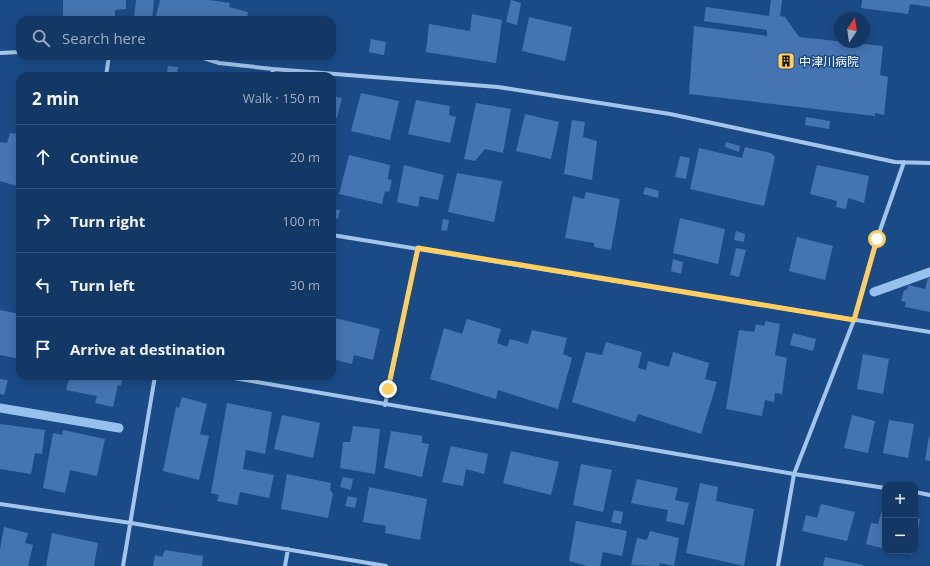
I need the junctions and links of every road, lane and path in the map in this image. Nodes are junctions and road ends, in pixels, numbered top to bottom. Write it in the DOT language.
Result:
graph roads {
  1 [pos="16,52"];
  2 [pos="0,53"];
  3 [pos="108,60"];
  4 [pos="210,60"];
  5 [pos="273,69"];
  6 [pos="107,72"];
  7 [pos="273,72"];
  8 [pos="310,72"];
  9 [pos="336,74"];
  10 [pos="904,162"];
  11 [pos="930,163"];
  12 [pos="336,236"];
  13 [pos="418,248"];
  14 [pos="854,320"];
  15 [pos="930,332"];
  16 [pos="153,380"];
  17 [pos="244,380"];
  18 [pos="385,405"];
  19 [pos="794,474"];
  20 [pos="882,488"];
  21 [pos="918,493"];
  22 [pos="930,495"];
  23 [pos="0,504"];
  24 [pos="130,523"];
  25 [pos="288,549"];
  26 [pos="123,566"];
  27 [pos="285,566"];
  28 [pos="386,566"];
  29 [pos="778,566"];
  1 -- 2 [label="street"];
  3 -- 6 [label="street"];
  4 -- 5 [label="street"];
  5 -- 7 [label="street"];
  5 -- 8 [label="street"];
  9 -- 10 [label="street"];
  10 -- 11 [label="street"];
  10 -- 14 [label="street"];
  12 -- 13 [label="street"];
  13 -- 14 [label="street"];
  13 -- 18 [label="street"];
  14 -- 15 [label="street"];
  14 -- 19 [label="street"];
  16 -- 24 [label="street"];
  17 -- 18 [label="street"];
  18 -- 19 [label="street"];
  19 -- 20 [label="street"];
  19 -- 29 [label="street"];
  21 -- 22 [label="street"];
  23 -- 24 [label="street"];
  24 -- 25 [label="street"];
  24 -- 26 [label="street"];
  25 -- 27 [label="street"];
  25 -- 28 [label="street"];
}
